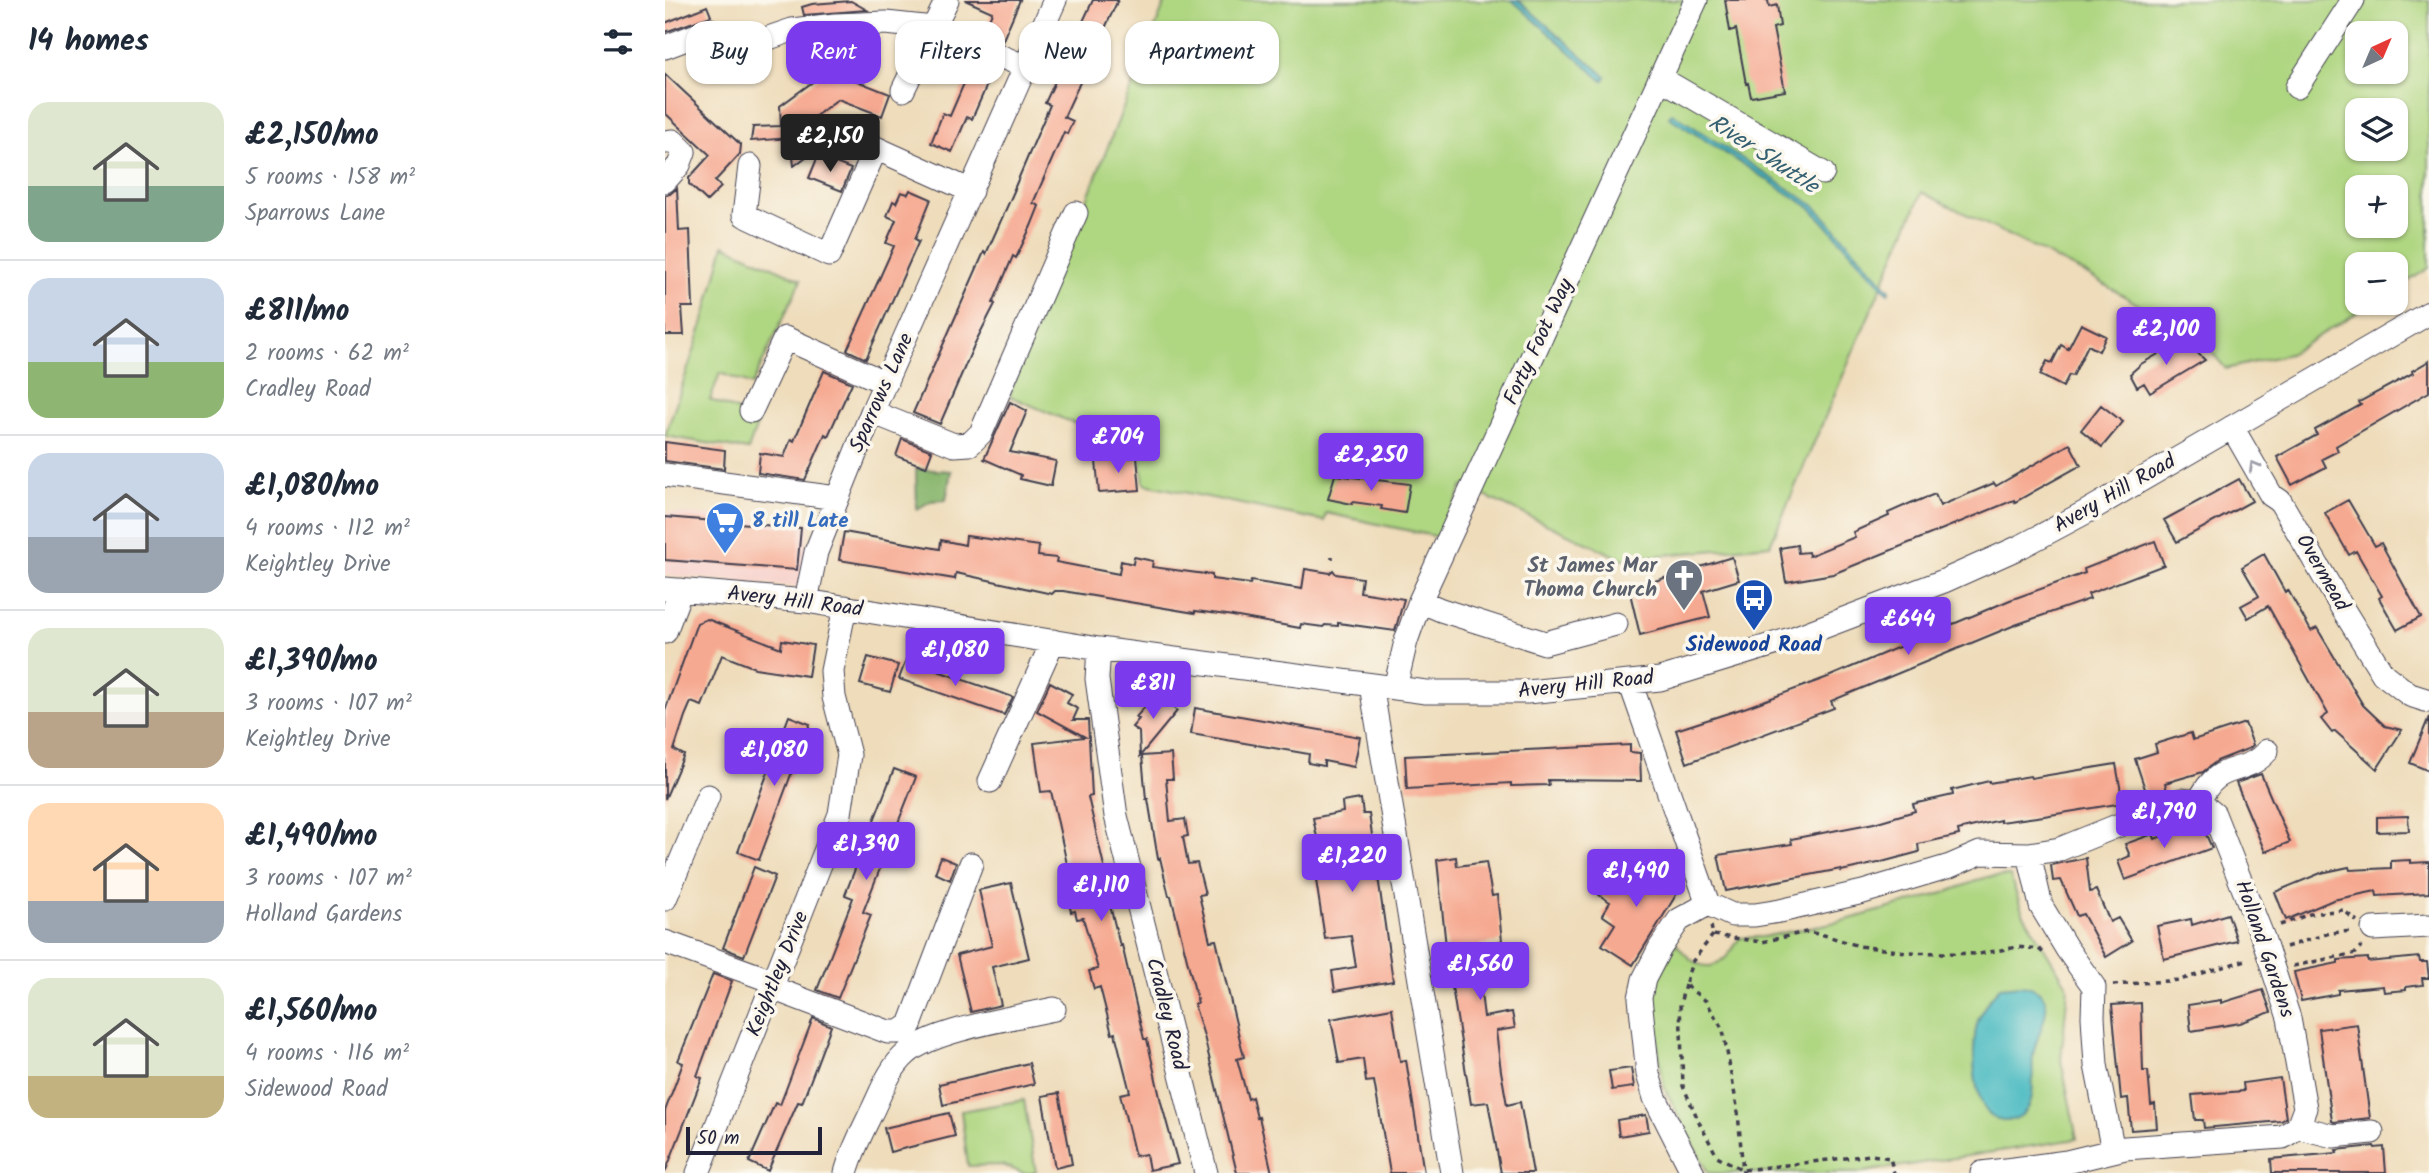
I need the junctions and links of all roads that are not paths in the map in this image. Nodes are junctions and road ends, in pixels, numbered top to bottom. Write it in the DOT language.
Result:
graph roads {
  1 [pos="947,0"];
  2 [pos="1055,0"];
  3 [pos="1696,0"];
  4 [pos="2353,0"];
  5 [pos="936,21"];
  6 [pos="1046,21"];
  7 [pos="895,24"];
  8 [pos="772,36"];
  9 [pos="686,39"];
  10 [pos="665,47"];
  11 [pos="1660,78"];
  12 [pos="1019,83"];
  13 [pos="906,84"];
  14 [pos="2297,87"];
  15 [pos="903,90"];
  16 [pos="849,136"];
  17 [pos="665,142"];
  18 [pos="876,148"];
  19 [pos="750,166"];
  20 [pos="1823,173"];
  21 [pos="665,181"];
  22 [pos="971,191"];
  23 [pos="1076,213"];
  24 [pos="2429,313"];
  25 [pos="886,383"];
  26 [pos="751,411"];
  27 [pos="872,412"];
  28 [pos="2232,427"];
  29 [pos="665,475"];
  30 [pos="837,499"];
  31 [pos="673,589"];
  32 [pos="806,601"];
  33 [pos="1420,601"];
  34 [pos="845,607"];
  35 [pos="1616,624"];
  36 [pos="665,632"];
  37 [pos="1053,641"];
  38 [pos="1099,649"];
  39 [pos="1630,682"];
  40 [pos="1371,685"];
  41 [pos="1395,688"];
  42 [pos="2429,701"];
  43 [pos="2267,751"];
  44 [pos="990,781"];
  45 [pos="708,796"];
  46 [pos="2199,802"];
  47 [pos="2029,854"];
  48 [pos="971,864"];
  49 [pos="665,899"];
  50 [pos="1708,904"];
  51 [pos="2429,926"];
  52 [pos="2370,930"];
  53 [pos="665,942"];
  54 [pos="773,985"];
  55 [pos="1054,1009"];
  56 [pos="2298,1127"];
  57 [pos="2372,1132"];
  58 [pos="2113,1151"];
  59 [pos="698,1173"];
  60 [pos="846,1173"];
  61 [pos="1206,1173"];
  62 [pos="1452,1173"];
  63 [pos="1693,1173"];
  64 [pos="1982,1173"];
  1 -- 5 [label="street"];
  2 -- 6 [label="street, Sparrows Lane"];
  3 -- 11 [label="street, Forty Foot Way"];
  4 -- 14 [label="street"];
  7 -- 8 [label="street"];
  9 -- 10 [label="street"];
  11 -- 20 [label="street"];
  11 -- 33 [label="street, Forty Foot Way"];
  12 -- 22 [label="street, Sparrows Lane"];
  13 -- 15 [label="street"];
  16 -- 18 [label="street"];
  17 -- 21 [label="street"];
  18 -- 19 [label="street"];
  18 -- 22 [label="street"];
  22 -- 25 [label="street, Sparrows Lane"];
  23 -- 27 [label="street"];
  24 -- 28 [label="street, Avery Hill Road"];
  25 -- 26 [label="street"];
  25 -- 27 [label="street, Sparrows Lane"];
  27 -- 30 [label="street, Sparrows Lane"];
  28 -- 39 [label="street, Avery Hill Road"];
  42 -- 28 [label="street, Overmead, one-way"];
  29 -- 30 [label="street"];
  30 -- 32 [label="street, Sparrows Lane"];
  31 -- 32 [label="street, Avery Hill Road"];
  31 -- 36 [label="street"];
  32 -- 34 [label="street, Avery Hill Road"];
  33 -- 35 [label="street"];
  33 -- 41 [label="street, Forty Foot Way"];
  34 -- 37 [label="street, Avery Hill Road"];
  34 -- 54 [label="street, Keightley Drive"];
  37 -- 38 [label="street, Avery Hill Road"];
  37 -- 44 [label="street"];
  38 -- 40 [label="street, Avery Hill Road"];
  38 -- 61 [label="street, Cradley Road"];
  39 -- 41 [label="street, Avery Hill Road"];
  39 -- 50 [label="street"];
  40 -- 41 [label="street, Avery Hill Road"];
  40 -- 62 [label="street"];
  43 -- 46 [label="street"];
  45 -- 49 [label="street"];
  46 -- 47 [label="street"];
  46 -- 56 [label="street, Holland Gardens"];
  47 -- 50 [label="street"];
  47 -- 58 [label="street"];
  48 -- 54 [label="street"];
  50 -- 63 [label="street"];
  51 -- 52 [label="street"];
  53 -- 54 [label="street"];
  54 -- 59 [label="street, Keightley Drive"];
  55 -- 60 [label="street"];
  56 -- 57 [label="street"];
  56 -- 58 [label="street"];
  58 -- 64 [label="street"];
}
